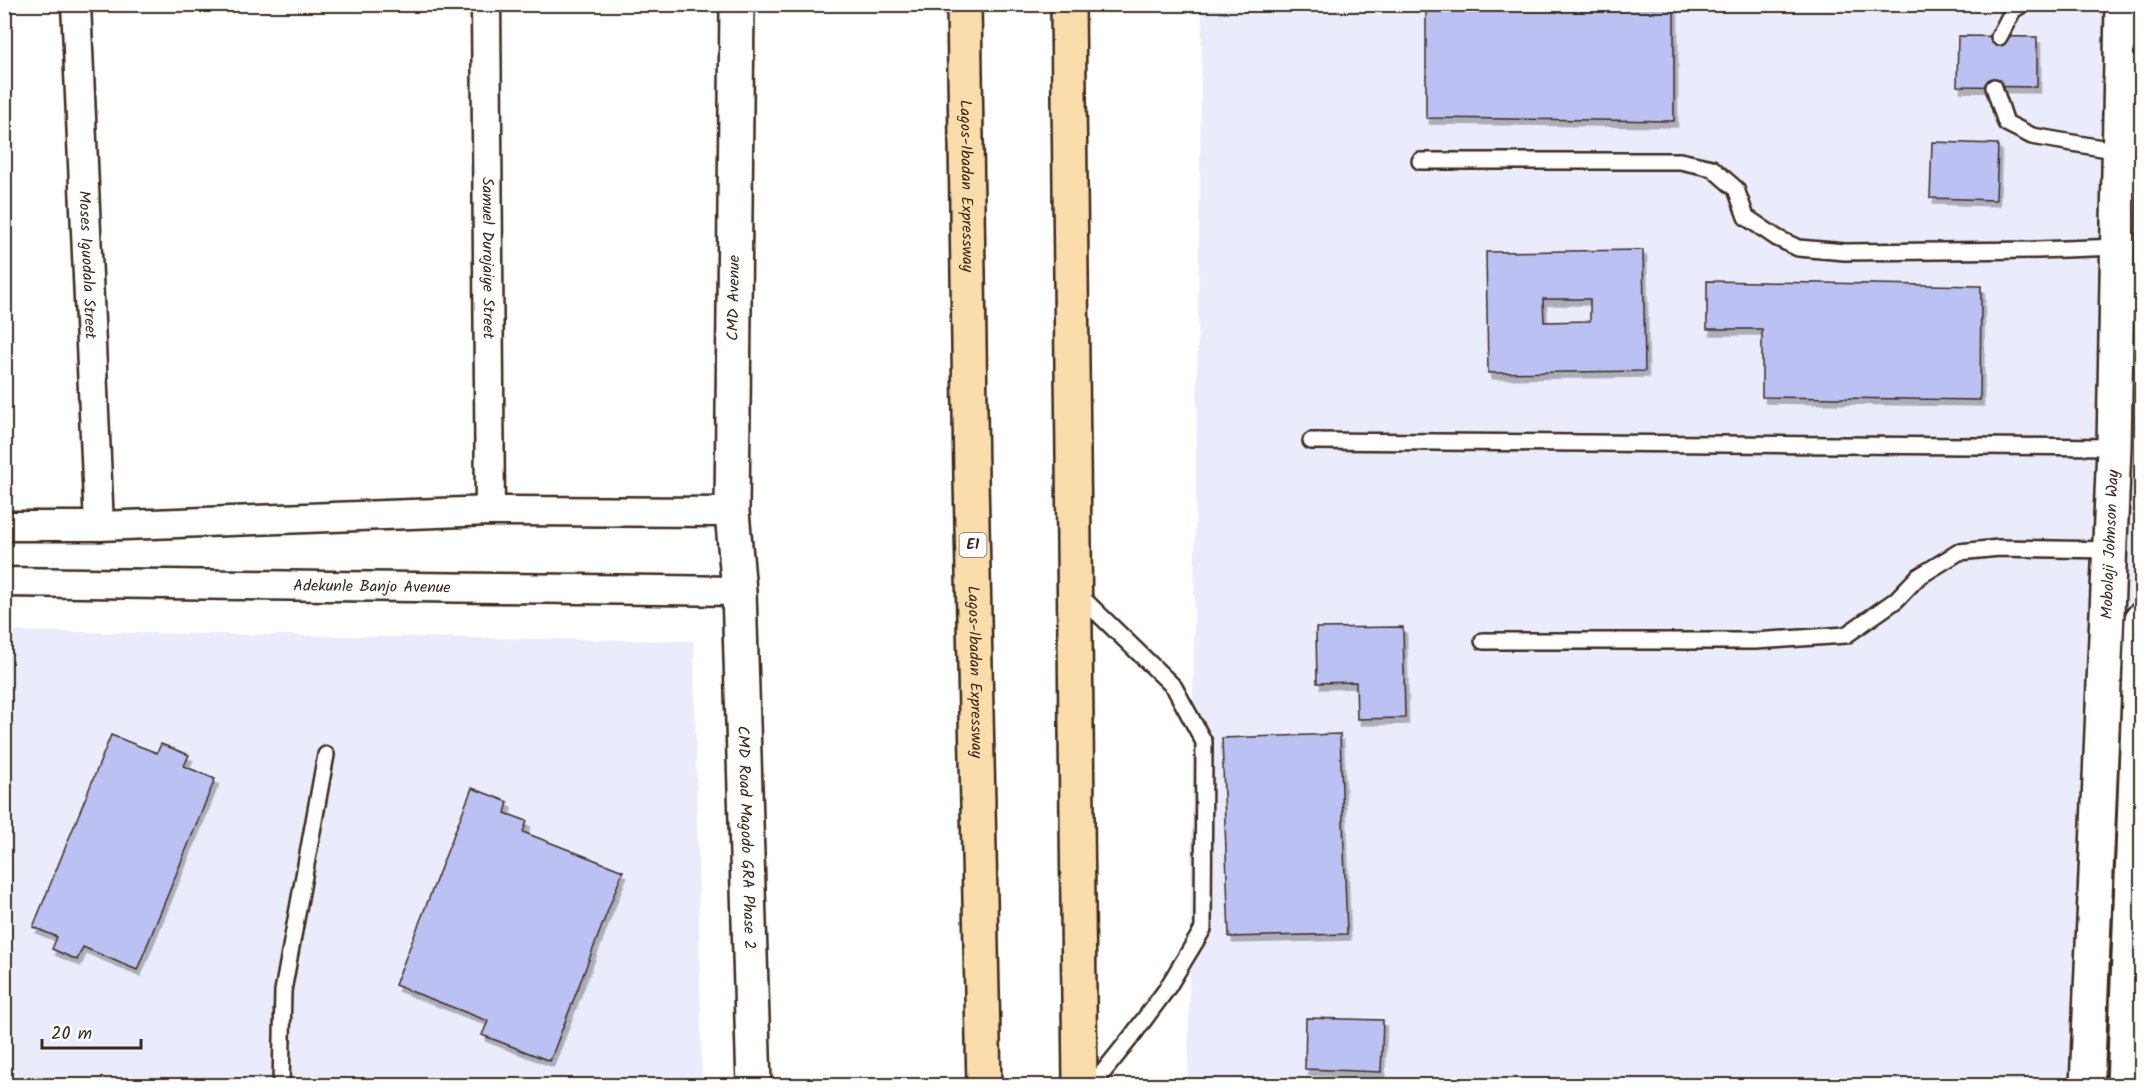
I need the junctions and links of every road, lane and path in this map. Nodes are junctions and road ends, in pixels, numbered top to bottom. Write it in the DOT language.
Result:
graph roads {
  1 [pos="76,4"];
  2 [pos="486,4"];
  3 [pos="737,4"];
  4 [pos="964,4"];
  5 [pos="1068,4"];
  6 [pos="2023,4"];
  7 [pos="2122,4"];
  8 [pos="1999,37"];
  9 [pos="1994,87"];
  10 [pos="2120,151"];
  11 [pos="1420,162"];
  12 [pos="2118,247"];
  13 [pos="1311,441"];
  14 [pos="2114,447"];
  15 [pos="490,511"];
  16 [pos="732,512"];
  17 [pos="4,526"];
  18 [pos="99,526"];
  19 [pos="2110,550"];
  20 [pos="4,582"];
  21 [pos="1073,590"];
  22 [pos="739,591"];
  23 [pos="2142,619"];
  24 [pos="1483,641"];
  25 [pos="326,755"];
  26 [pos="281,1085"];
  27 [pos="754,1086"];
  28 [pos="984,1086"];
  29 [pos="1080,1086"];
  30 [pos="1092,1086"];
  31 [pos="2087,1086"];
  32 [pos="2124,1086"];
  1 -- 18 [label="street, Moses Iguodala Street"];
  2 -- 15 [label="street, Samuel Durojaiye Street"];
  3 -- 16 [label="street, CMD Avenue"];
  4 -- 28 [label="highway, Lagos-Ibadan Expressway / E1"];
  5 -- 21 [label="highway"];
  6 -- 8 [label="lane"];
  7 -- 10 [label="street, Mobolaji Johnson Way"];
  9 -- 10 [label="lane"];
  10 -- 12 [label="street, Mobolaji Johnson Way"];
  11 -- 12 [label="lane"];
  12 -- 14 [label="street, Mobolaji Johnson Way"];
  13 -- 14 [label="lane"];
  14 -- 19 [label="street, Mobolaji Johnson Way"];
  15 -- 16 [label="street"];
  15 -- 18 [label="street"];
  16 -- 22 [label="street, CMD Avenue"];
  17 -- 18 [label="street"];
  19 -- 24 [label="lane"];
  19 -- 31 [label="street, Mobolaji Johnson Way"];
  20 -- 22 [label="street, Adekunle Banjo Avenue"];
  21 -- 29 [label="highway"];
  21 -- 30 [label="lane"];
  22 -- 27 [label="street, CMD Road Magodo GRA Phase 2"];
  23 -- 32 [label="street, Mobolaji Johnson Way"];
  25 -- 26 [label="lane"];
}
